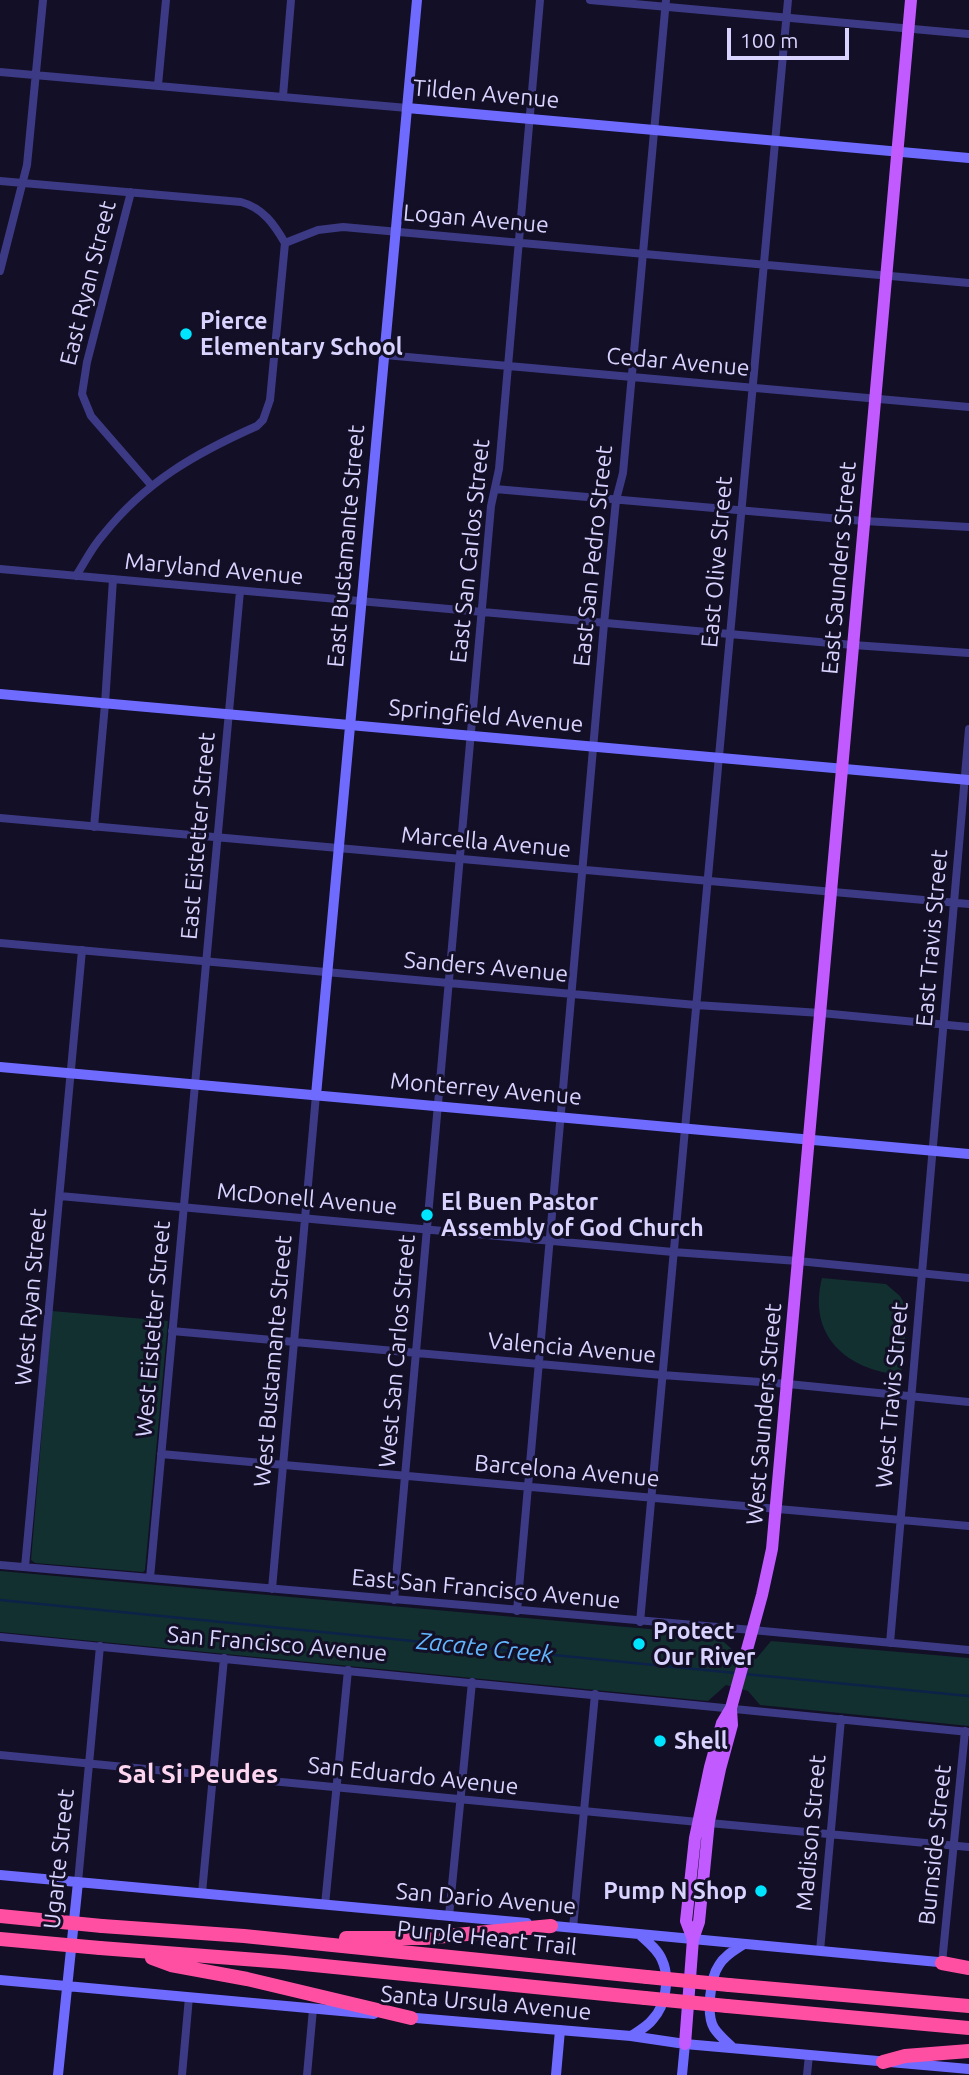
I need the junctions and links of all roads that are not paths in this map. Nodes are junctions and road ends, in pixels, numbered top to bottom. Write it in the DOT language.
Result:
graph roads {
  1 [pos="43,0"];
  2 [pos="166,0"];
  3 [pos="292,0"];
  4 [pos="417,0"];
  5 [pos="540,0"];
  6 [pos="590,0"];
  7 [pos="788,0"];
  8 [pos="911,0"];
  9 [pos="665,3"];
  10 [pos="786,18"];
  11 [pos="908,29"];
  12 [pos="969,34"];
  13 [pos="0,72"];
  14 [pos="35,75"];
  15 [pos="158,85"];
  16 [pos="283,96"];
  17 [pos="407,108"];
  18 [pos="530,119"];
  19 [pos="654,130"];
  20 [pos="775,141"];
  21 [pos="897,152"];
  22 [pos="969,158"];
  23 [pos="0,181"];
  24 [pos="23,183"];
  25 [pos="131,192"];
  26 [pos="396,231"];
  27 [pos="519,242"];
  28 [pos="285,243"];
  29 [pos="643,253"];
  30 [pos="764,263"];
  31 [pos="0,271"];
  32 [pos="886,275"];
  33 [pos="969,283"];
  34 [pos="385,355"];
  35 [pos="508,366"];
  36 [pos="632,377"];
  37 [pos="752,388"];
  38 [pos="875,398"];
  39 [pos="969,407"];
  40 [pos="151,485"];
  41 [pos="495,489"];
  42 [pos="616,500"];
  43 [pos="741,511"];
  44 [pos="864,522"];
  45 [pos="969,527"];
  46 [pos="0,569"];
  47 [pos="76,576"];
  48 [pos="113,579"];
  49 [pos="240,591"];
  50 [pos="362,602"];
  51 [pos="482,612"];
  52 [pos="604,624"];
  53 [pos="729,634"];
  54 [pos="853,645"];
  55 [pos="969,653"];
  56 [pos="0,694"];
  57 [pos="105,704"];
  58 [pos="228,715"];
  59 [pos="351,725"];
  60 [pos="969,729"];
  61 [pos="471,736"];
  62 [pos="593,746"];
  63 [pos="718,757"];
  64 [pos="842,768"];
  65 [pos="966,780"];
  66 [pos="0,818"];
  67 [pos="94,827"];
  68 [pos="217,838"];
  69 [pos="340,849"];
  70 [pos="460,859"];
  71 [pos="582,870"];
  72 [pos="707,881"];
  73 [pos="831,891"];
  74 [pos="955,903"];
  75 [pos="969,904"];
  76 [pos="0,943"];
  77 [pos="82,950"];
  78 [pos="206,961"];
  79 [pos="328,972"];
  80 [pos="450,983"];
  81 [pos="572,994"];
  82 [pos="696,1005"];
  83 [pos="821,1013"];
  84 [pos="944,1025"];
  85 [pos="969,1027"];
  86 [pos="0,1066"];
  87 [pos="71,1073"];
  88 [pos="194,1084"];
  89 [pos="316,1095"];
  90 [pos="439,1106"];
  91 [pos="561,1117"];
  92 [pos="684,1128"];
  93 [pos="809,1140"];
  94 [pos="932,1151"];
  95 [pos="969,1154"];
  96 [pos="60,1196"];
  97 [pos="183,1208"];
  98 [pos="305,1219"];
  99 [pos="428,1230"];
  100 [pos="550,1241"];
  101 [pos="673,1252"];
  102 [pos="799,1261"];
  103 [pos="922,1274"];
  104 [pos="969,1278"];
  105 [pos="172,1331"];
  106 [pos="294,1342"];
  107 [pos="416,1353"];
  108 [pos="539,1364"];
  109 [pos="662,1375"];
  110 [pos="788,1384"];
  111 [pos="911,1397"];
  112 [pos="969,1402"];
  113 [pos="161,1454"];
  114 [pos="283,1465"];
  115 [pos="405,1476"];
  116 [pos="528,1487"];
  117 [pos="651,1498"];
  118 [pos="776,1509"];
  119 [pos="901,1520"];
  120 [pos="969,1526"];
  121 [pos="0,1565"];
  122 [pos="25,1567"];
  123 [pos="150,1578"];
  124 [pos="272,1589"];
  125 [pos="394,1600"];
  126 [pos="517,1611"];
  127 [pos="640,1622"];
  128 [pos="752,1630"];
  129 [pos="0,1637"];
  130 [pos="890,1643"];
  131 [pos="100,1646"];
  132 [pos="969,1650"];
  133 [pos="224,1658"];
  134 [pos="348,1670"];
  135 [pos="472,1682"];
  136 [pos="595,1694"];
  137 [pos="731,1708"];
  138 [pos="841,1719"];
  139 [pos="967,1731"];
  140 [pos="0,1755"];
  141 [pos="90,1764"];
  142 [pos="213,1776"];
  143 [pos="337,1788"];
  144 [pos="460,1800"];
  145 [pos="584,1812"];
  146 [pos="703,1823"];
  147 [pos="830,1835"];
  148 [pos="954,1845"];
  149 [pos="969,1847"];
  150 [pos="0,1875"];
  151 [pos="78,1882"];
  152 [pos="202,1893"];
  153 [pos="326,1905"];
  154 [pos="0,1916"];
  155 [pos="449,1916"];
  156 [pos="551,1926"];
  157 [pos="573,1927"];
  158 [pos="639,1935"];
  159 [pos="244,1936"];
  160 [pos="0,1939"];
  161 [pos="693,1940"];
  162 [pos="744,1944"];
  163 [pos="820,1951"];
  164 [pos="138,1952"];
  165 [pos="942,1963"];
  166 [pos="969,1967"];
  167 [pos="0,1980"];
  168 [pos="67,1986"];
  169 [pos="189,1997"];
  170 [pos="969,2006"];
  171 [pos="313,2009"];
  172 [pos="411,2018"];
  173 [pos="969,2028"];
  174 [pos="560,2030"];
  175 [pos="631,2036"];
  176 [pos="685,2043"];
  177 [pos="733,2048"];
  178 [pos="969,2050"];
  179 [pos="809,2055"];
  180 [pos="883,2062"];
  181 [pos="969,2070"];
  182 [pos="932,2071"];
  183 [pos="58,2075"];
  184 [pos="182,2075"];
  185 [pos="307,2075"];
  186 [pos="556,2075"];
  187 [pos="682,2075"];
  188 [pos="807,2075"];
  1 -- 14 [label="street"];
  2 -- 15 [label="street"];
  3 -- 16 [label="street"];
  4 -- 17 [label="main road, East Bustamante Street"];
  5 -- 18 [label="street, East San Carlos Street"];
  6 -- 9 [label="street"];
  7 -- 10 [label="street, East Olive Street"];
  8 -- 11 [label="main road, East Saunders Street"];
  9 -- 10 [label="street"];
  9 -- 19 [label="street, East San Pedro Street"];
  10 -- 11 [label="street"];
  10 -- 20 [label="street, East Olive Street"];
  11 -- 12 [label="street"];
  11 -- 21 [label="main road, East Saunders Street"];
  13 -- 14 [label="street, Tilden Avenue"];
  14 -- 15 [label="street, Tilden Avenue"];
  14 -- 24 [label="street"];
  15 -- 16 [label="street, Tilden Avenue"];
  16 -- 17 [label="street, Tilden Avenue"];
  17 -- 18 [label="main road, Tilden Avenue"];
  17 -- 26 [label="main road, East Bustamante Street"];
  18 -- 19 [label="main road, Tilden Avenue"];
  18 -- 27 [label="street, East San Carlos Street"];
  19 -- 20 [label="main road, Tilden Avenue"];
  19 -- 29 [label="street, East San Pedro Street"];
  20 -- 21 [label="main road, Tilden Avenue"];
  20 -- 30 [label="street, East Olive Street"];
  21 -- 22 [label="main road, Tilden Avenue"];
  21 -- 32 [label="main road, East Saunders Street"];
  23 -- 24 [label="street"];
  24 -- 25 [label="street"];
  24 -- 31 [label="street"];
  25 -- 28 [label="street"];
  25 -- 40 [label="street, East Ryan Street"];
  26 -- 27 [label="street, Logan Avenue"];
  26 -- 28 [label="street, Logan Avenue"];
  26 -- 34 [label="main road, East Bustamante Street"];
  27 -- 29 [label="street, Logan Avenue"];
  27 -- 35 [label="street, East San Carlos Street"];
  28 -- 40 [label="street"];
  29 -- 30 [label="street, Logan Avenue"];
  29 -- 36 [label="street, East San Pedro Street"];
  30 -- 32 [label="street, Logan Avenue"];
  30 -- 37 [label="street, East Olive Street"];
  32 -- 33 [label="street, Logan Avenue"];
  32 -- 38 [label="main road, East Saunders Street"];
  34 -- 35 [label="street, Cedar Avenue"];
  34 -- 50 [label="main road, East Bustamante Street"];
  35 -- 36 [label="street, Cedar Avenue"];
  35 -- 41 [label="street, East San Carlos Street"];
  36 -- 37 [label="street, Cedar Avenue"];
  36 -- 42 [label="street, East San Pedro Street"];
  37 -- 38 [label="street, Cedar Avenue"];
  37 -- 43 [label="street, East Olive Street"];
  38 -- 39 [label="street, Cedar Avenue"];
  38 -- 44 [label="main road, East Saunders Street"];
  40 -- 47 [label="street"];
  41 -- 42 [label="street"];
  41 -- 51 [label="street, East San Carlos Street"];
  42 -- 43 [label="street"];
  42 -- 52 [label="street, East San Pedro Street"];
  43 -- 44 [label="street"];
  43 -- 53 [label="street, East Olive Street"];
  44 -- 45 [label="street"];
  44 -- 54 [label="main road, East Saunders Street"];
  46 -- 47 [label="street, Maryland Avenue"];
  47 -- 48 [label="street, Maryland Avenue"];
  48 -- 49 [label="street, Maryland Avenue"];
  48 -- 57 [label="street"];
  49 -- 50 [label="street, Maryland Avenue"];
  49 -- 58 [label="street, East Eistetter Street"];
  50 -- 51 [label="street, Maryland Avenue"];
  50 -- 59 [label="main road, East Bustamante Street"];
  51 -- 52 [label="street, Maryland Avenue"];
  51 -- 61 [label="street, East San Carlos Street"];
  52 -- 53 [label="street, Maryland Avenue"];
  52 -- 62 [label="street, East San Pedro Street"];
  53 -- 54 [label="street, Maryland Avenue"];
  53 -- 63 [label="street, East Olive Street"];
  54 -- 55 [label="street, Maryland Avenue"];
  54 -- 64 [label="main road, East Saunders Street"];
  56 -- 57 [label="main road, Springfield Avenue"];
  57 -- 58 [label="main road, Springfield Avenue"];
  57 -- 67 [label="street"];
  58 -- 59 [label="main road, Springfield Avenue"];
  58 -- 68 [label="street, East Eistetter Street"];
  59 -- 61 [label="main road, Springfield Avenue"];
  59 -- 69 [label="main road, East Bustamante Street"];
  60 -- 65 [label="street, East Travis Street"];
  61 -- 62 [label="main road, Springfield Avenue"];
  61 -- 70 [label="street, East San Carlos Street"];
  62 -- 63 [label="main road, Springfield Avenue"];
  62 -- 71 [label="street, East San Pedro Street"];
  63 -- 64 [label="main road, Springfield Avenue"];
  63 -- 72 [label="street, East Olive Street"];
  64 -- 65 [label="main road, Springfield Avenue"];
  64 -- 73 [label="main road, East Saunders Street"];
  65 -- 74 [label="street, East Travis Street"];
  66 -- 67 [label="street, Marcella Avenue"];
  67 -- 68 [label="street, Marcella Avenue"];
  68 -- 69 [label="street, Marcella Avenue"];
  68 -- 78 [label="street, East Eistetter Street"];
  69 -- 70 [label="street, Marcella Avenue"];
  69 -- 79 [label="main road, East Bustamante Street"];
  70 -- 71 [label="street, Marcella Avenue"];
  70 -- 80 [label="street, East San Carlos Street"];
  71 -- 72 [label="street, Marcella Avenue"];
  71 -- 81 [label="street, East San Pedro Street"];
  72 -- 73 [label="street, Marcella Avenue"];
  72 -- 82 [label="street, East Olive Street"];
  73 -- 74 [label="street, Marcella Avenue"];
  73 -- 83 [label="main road, East Saunders Street"];
  74 -- 75 [label="street, Marcella Avenue"];
  74 -- 84 [label="street, East Travis Street"];
  76 -- 77 [label="street, Sanders Avenue"];
  77 -- 78 [label="street, Sanders Avenue"];
  77 -- 87 [label="street"];
  78 -- 79 [label="street, Sanders Avenue"];
  78 -- 88 [label="street, East Eistetter Street"];
  79 -- 80 [label="street, Sanders Avenue"];
  79 -- 89 [label="main road, East Bustamante Street"];
  80 -- 81 [label="street, Sanders Avenue"];
  80 -- 90 [label="street, East San Carlos Street"];
  81 -- 82 [label="street, Sanders Avenue"];
  81 -- 91 [label="street, East San Pedro Street"];
  82 -- 83 [label="street, Sanders Avenue"];
  82 -- 92 [label="street, East Olive Street"];
  83 -- 84 [label="street, Sanders Avenue"];
  83 -- 93 [label="main road, East Saunders Street"];
  84 -- 85 [label="street, Sanders Avenue"];
  84 -- 94 [label="street, East Travis Street"];
  86 -- 87 [label="main road, Monterrey Avenue"];
  87 -- 88 [label="main road, Monterrey Avenue"];
  87 -- 96 [label="street, West Ryan Street"];
  88 -- 89 [label="main road, Monterrey Avenue"];
  88 -- 97 [label="street, West Eistetter Street"];
  89 -- 90 [label="main road, Monterrey Avenue"];
  89 -- 98 [label="street, West Bustamante Street"];
  90 -- 91 [label="main road, Monterrey Avenue"];
  90 -- 99 [label="street, West San Carlos Street"];
  91 -- 92 [label="main road, Monterrey Avenue"];
  91 -- 100 [label="street, East San Pedro Street"];
  92 -- 93 [label="main road, Monterrey Avenue"];
  92 -- 101 [label="street, East Olive Street"];
  93 -- 94 [label="main road, Monterrey Avenue"];
  93 -- 102 [label="main road, West Saunders Street"];
  94 -- 95 [label="main road, Monterrey Avenue"];
  94 -- 103 [label="street, West Travis Street"];
  96 -- 97 [label="street, McDonell Avenue"];
  96 -- 122 [label="street, West Ryan Street"];
  97 -- 98 [label="street, McDonell Avenue"];
  97 -- 105 [label="street, West Eistetter Street"];
  98 -- 99 [label="street, McDonell Avenue"];
  98 -- 106 [label="street, West Bustamante Street"];
  99 -- 100 [label="street, McDonell Avenue"];
  99 -- 107 [label="street, West San Carlos Street"];
  100 -- 101 [label="street, McDonell Avenue"];
  100 -- 108 [label="street, East San Pedro Street"];
  101 -- 102 [label="street, McDonell Avenue"];
  101 -- 109 [label="street, East Olive Street"];
  102 -- 103 [label="street, McDonell Avenue"];
  102 -- 110 [label="main road, West Saunders Street"];
  103 -- 104 [label="street, McDonell Avenue"];
  103 -- 111 [label="street, West Travis Street"];
  105 -- 106 [label="street, Valencia Avenue"];
  105 -- 113 [label="street, West Eistetter Street"];
  106 -- 107 [label="street, Valencia Avenue"];
  106 -- 114 [label="street, West Bustamante Street"];
  107 -- 108 [label="street, Valencia Avenue"];
  107 -- 115 [label="street, West San Carlos Street"];
  108 -- 109 [label="street, Valencia Avenue"];
  108 -- 116 [label="street, East San Pedro Street"];
  109 -- 110 [label="street, Valencia Avenue"];
  109 -- 117 [label="street, East Olive Street"];
  110 -- 111 [label="street, Valencia Avenue"];
  110 -- 118 [label="main road, West Saunders Street"];
  111 -- 112 [label="street, Valencia Avenue"];
  111 -- 119 [label="street, West Travis Street"];
  113 -- 114 [label="street, Barcelona Avenue"];
  113 -- 123 [label="street, West Eistetter Street"];
  114 -- 115 [label="street, Barcelona Avenue"];
  114 -- 124 [label="street, West Bustamante Street"];
  115 -- 116 [label="street, Barcelona Avenue"];
  115 -- 125 [label="street, West San Carlos Street"];
  116 -- 117 [label="street, Barcelona Avenue"];
  116 -- 126 [label="street, East San Pedro Street"];
  117 -- 118 [label="street, Barcelona Avenue"];
  117 -- 127 [label="street, East Olive Street"];
  118 -- 119 [label="street, Barcelona Avenue"];
  118 -- 128 [label="main road, West Saunders Street"];
  119 -- 120 [label="street, Barcelona Avenue"];
  119 -- 130 [label="street, West Travis Street"];
  121 -- 122 [label="street, East San Francisco Avenue"];
  122 -- 123 [label="street, East San Francisco Avenue"];
  123 -- 124 [label="street, East San Francisco Avenue"];
  124 -- 125 [label="street, East San Francisco Avenue"];
  125 -- 126 [label="street, East San Francisco Avenue"];
  126 -- 127 [label="street, East San Francisco Avenue"];
  127 -- 128 [label="street, East San Francisco Avenue"];
  128 -- 130 [label="street, East San Francisco Avenue"];
  128 -- 137 [label="main road, West Saunders Street"];
  129 -- 131 [label="street, San Francisco Avenue"];
  130 -- 132 [label="street, East San Francisco Avenue"];
  131 -- 133 [label="street, San Francisco Avenue"];
  131 -- 141 [label="street, Ugarte Street"];
  133 -- 134 [label="street, San Francisco Avenue"];
  133 -- 142 [label="street"];
  134 -- 135 [label="street, San Francisco Avenue"];
  134 -- 143 [label="street"];
  135 -- 136 [label="street, San Francisco Avenue"];
  135 -- 144 [label="street"];
  136 -- 137 [label="street, San Francisco Avenue"];
  136 -- 145 [label="street"];
  137 -- 138 [label="street, San Francisco Avenue"];
  137 -- 146 [label="main road, West Saunders Street"];
  138 -- 139 [label="street, San Francisco Avenue"];
  138 -- 147 [label="street, Madison Street"];
  139 -- 148 [label="street, Burnside Street"];
  140 -- 141 [label="street, San Eduardo Avenue"];
  141 -- 142 [label="street, San Eduardo Avenue"];
  141 -- 151 [label="street, Ugarte Street"];
  142 -- 143 [label="street, San Eduardo Avenue"];
  142 -- 152 [label="street"];
  143 -- 144 [label="street, San Eduardo Avenue"];
  143 -- 153 [label="street"];
  144 -- 145 [label="street, San Eduardo Avenue"];
  144 -- 155 [label="street"];
  145 -- 146 [label="street, San Eduardo Avenue"];
  145 -- 157 [label="street"];
  146 -- 147 [label="street, San Eduardo Avenue"];
  146 -- 161 [label="main road, West Saunders Street"];
  147 -- 148 [label="street, San Eduardo Avenue"];
  147 -- 163 [label="street, Madison Street"];
  148 -- 149 [label="street, San Eduardo Avenue"];
  148 -- 165 [label="street, Burnside Street"];
  150 -- 151 [label="main road, San Dario Avenue"];
  151 -- 152 [label="main road, San Dario Avenue"];
  151 -- 168 [label="main road, Ugarte Street"];
  152 -- 153 [label="main road, San Dario Avenue"];
  153 -- 155 [label="main road, San Dario Avenue"];
  154 -- 159 [label="highway, Purple Heart Trail, bridge"];
  155 -- 156 [label="main road, San Dario Avenue"];
  156 -- 157 [label="main road, San Dario Avenue"];
  156 -- 159 [label="highway"];
  157 -- 158 [label="main road, San Dario Avenue"];
  158 -- 161 [label="main road, San Dario Avenue"];
  158 -- 175 [label="main road"];
  159 -- 170 [label="highway, Purple Heart Trail, bridge"];
  160 -- 164 [label="highway, Purple Heart Trail, bridge"];
  161 -- 162 [label="main road, San Dario Avenue"];
  161 -- 176 [label="main road, West Saunders Street"];
  162 -- 163 [label="main road, San Dario Avenue"];
  162 -- 177 [label="main road"];
  163 -- 165 [label="main road, San Dario Avenue"];
  164 -- 172 [label="highway"];
  164 -- 173 [label="highway, Purple Heart Trail, bridge"];
  165 -- 166 [label="highway"];
  167 -- 168 [label="main road, Santa Ursula Avenue"];
  168 -- 169 [label="main road, Santa Ursula Avenue"];
  168 -- 183 [label="main road, Ugarte Street"];
  169 -- 171 [label="main road, Santa Ursula Avenue"];
  169 -- 184 [label="street"];
  171 -- 172 [label="main road, Santa Ursula Avenue"];
  171 -- 185 [label="street"];
  172 -- 174 [label="main road, Santa Ursula Avenue"];
  174 -- 175 [label="main road, Santa Ursula Avenue"];
  174 -- 186 [label="main road"];
  175 -- 176 [label="main road, Santa Ursula Avenue"];
  176 -- 177 [label="main road, Santa Ursula Avenue"];
  176 -- 187 [label="main road"];
  177 -- 179 [label="main road, Santa Ursula Avenue"];
  178 -- 180 [label="highway"];
  179 -- 180 [label="main road, Santa Ursula Avenue"];
  179 -- 188 [label="street"];
  180 -- 182 [label="main road, Santa Ursula Avenue"];
  181 -- 182 [label="main road, Santa Ursula Avenue"];
}
